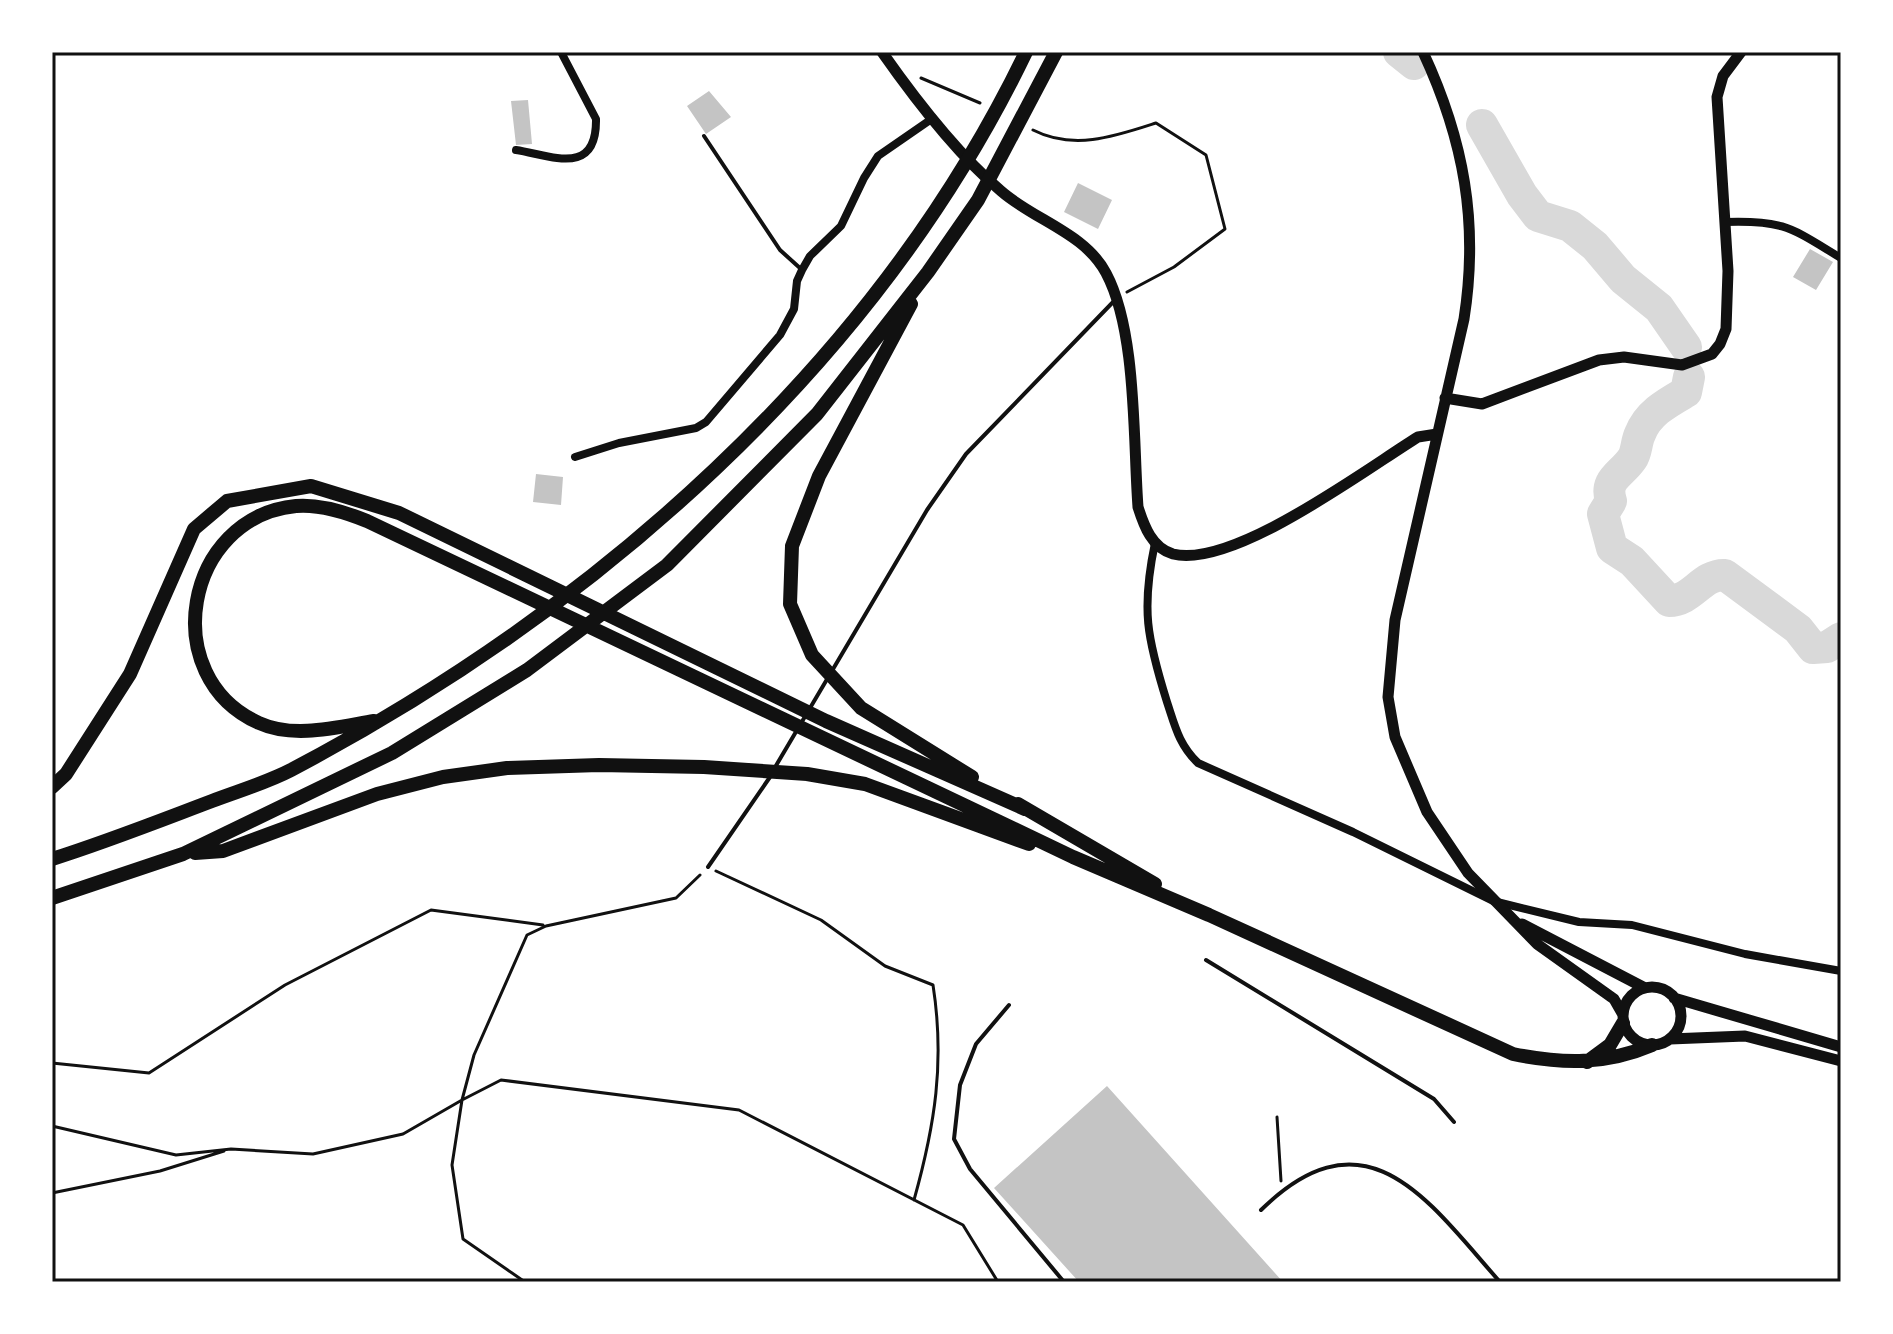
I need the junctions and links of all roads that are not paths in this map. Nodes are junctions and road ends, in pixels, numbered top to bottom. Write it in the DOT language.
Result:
graph roads {
  1 [pos="561,52"];
  2 [pos="882,52"];
  3 [pos="1026,52"];
  4 [pos="1056,52"];
  5 [pos="1423,52"];
  6 [pos="1741,52"];
  7 [pos="933,118"];
  8 [pos="704,136"];
  9 [pos="516,150"];
  10 [pos="1725,222"];
  11 [pos="1841,258"];
  12 [pos="802,270"];
  13 [pos="928,272"];
  14 [pos="1117,297"];
  15 [pos="1445,398"];
  16 [pos="1437,434"];
  17 [pos="575,457"];
  18 [pos="1155,543"];
  19 [pos="374,721"];
  20 [pos="52,787"];
  21 [pos="1025,809"];
  22 [pos="183,854"];
  23 [pos="1073,857"];
  24 [pos="52,859"];
  25 [pos="708,867"];
  26 [pos="52,898"];
  27 [pos="1493,901"];
  28 [pos="1209,915"];
  29 [pos="1517,922"];
  30 [pos="1206,960"];
  31 [pos="1841,971"];
  32 [pos="1645,988"];
  33 [pos="1674,998"];
  34 [pos="1009,1005"];
  35 [pos="1623,1018"];
  36 [pos="1669,1039"];
  37 [pos="1652,1045"];
  38 [pos="1841,1047"];
  39 [pos="1841,1061"];
  40 [pos="1587,1062"];
  41 [pos="1454,1122"];
  42 [pos="1261,1210"];
  43 [pos="1064,1282"];
  44 [pos="1500,1282"];
  1 -- 9 [label="street"];
  2 -- 7 [label="main road"];
  3 -- 19 [label="highway"];
  4 -- 13 [label="highway"];
  5 -- 15 [label="main road"];
  6 -- 10 [label="main road"];
  7 -- 12 [label="street"];
  7 -- 14 [label="main road"];
  8 -- 12 [label="lane"];
  10 -- 11 [label="street"];
  10 -- 15 [label="main road"];
  12 -- 17 [label="street"];
  13 -- 21 [label="highway"];
  13 -- 22 [label="highway"];
  14 -- 18 [label="main road"];
  14 -- 25 [label="lane"];
  15 -- 16 [label="main road"];
  16 -- 18 [label="main road"];
  16 -- 27 [label="main road"];
  18 -- 27 [label="street"];
  19 -- 23 [label="highway"];
  19 -- 24 [label="highway"];
  20 -- 21 [label="highway"];
  21 -- 28 [label="highway"];
  22 -- 23 [label="highway"];
  22 -- 26 [label="highway"];
  23 -- 28 [label="highway"];
  27 -- 29 [label="main road"];
  27 -- 31 [label="street"];
  28 -- 40 [label="highway"];
  29 -- 32 [label="main road"];
  29 -- 35 [label="main road"];
  30 -- 41 [label="lane"];
  32 -- 33 [label="main road"];
  32 -- 35 [label="main road"];
  33 -- 36 [label="main road"];
  33 -- 38 [label="main road"];
  34 -- 43 [label="lane"];
  35 -- 37 [label="main road"];
  35 -- 40 [label="highway"];
  36 -- 37 [label="main road"];
  36 -- 39 [label="main road"];
  37 -- 40 [label="highway"];
  42 -- 44 [label="lane"];
}
